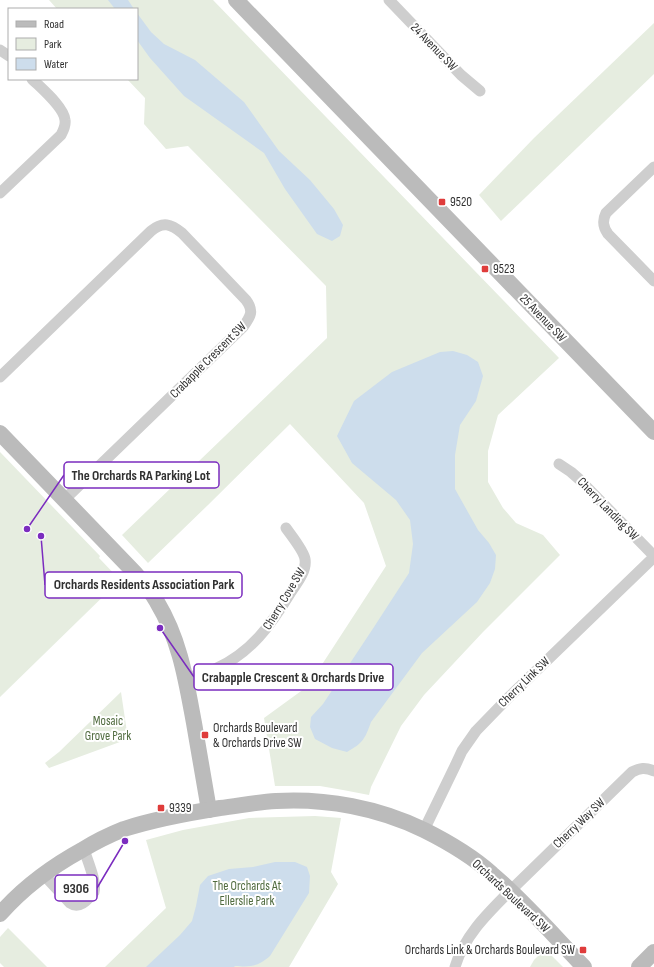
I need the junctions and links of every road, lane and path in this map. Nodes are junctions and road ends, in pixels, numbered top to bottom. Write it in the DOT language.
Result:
graph roads {
  1 [pos="236,0"];
  2 [pos="245,0"];
  3 [pos="389,0"];
  4 [pos="299,65"];
  5 [pos="33,80"];
  6 [pos="480,91"];
  7 [pos="654,167"];
  8 [pos="0,193"];
  9 [pos="654,281"];
  10 [pos="0,376"];
  11 [pos="654,432"];
  12 [pos="0,433"];
  13 [pos="559,464"];
  14 [pos="64,500"];
  15 [pos="286,528"];
  16 [pos="654,556"];
  17 [pos="186,678"];
  18 [pos="654,771"];
  19 [pos="209,810"];
  20 [pos="424,830"];
  21 [pos="84,848"];
  22 [pos="43,874"];
  23 [pos="510,891"];
  24 [pos="0,914"];
  25 [pos="654,952"];
  26 [pos="455,967"];
  27 [pos="584,967"];
  28 [pos="639,967"];
  1 -- 4 [label="street, 25 Avenue SW"];
  2 -- 4 [label="street, 25 Avenue SW"];
  3 -- 6 [label="street, 24 Avenue SW"];
  4 -- 11 [label="street, 25 Avenue SW"];
  5 -- 8 [label="street"];
  7 -- 9 [label="street"];
  10 -- 14 [label="street, Crabapple Crescent SW"];
  12 -- 14 [label="street"];
  13 -- 16 [label="street, Cherry Landing SW"];
  14 -- 17 [label="street"];
  15 -- 17 [label="street, Cherry Cove SW"];
  16 -- 20 [label="street, Cherry Link SW"];
  17 -- 19 [label="street"];
  18 -- 23 [label="street, Cherry Way SW"];
  19 -- 20 [label="street, Orchards Boulevard SW"];
  19 -- 21 [label="street, Orchards Boulevard SW"];
  20 -- 23 [label="street, Orchards Boulevard SW"];
  21 -- 22 [label="street, Orchards Boulevard SW"];
  21 -- 22 [label="street"];
  22 -- 24 [label="street, Orchards Boulevard SW"];
  23 -- 26 [label="street, Cherry Way SW"];
  23 -- 27 [label="street, Orchards Boulevard SW"];
  25 -- 28 [label="street"];
}
